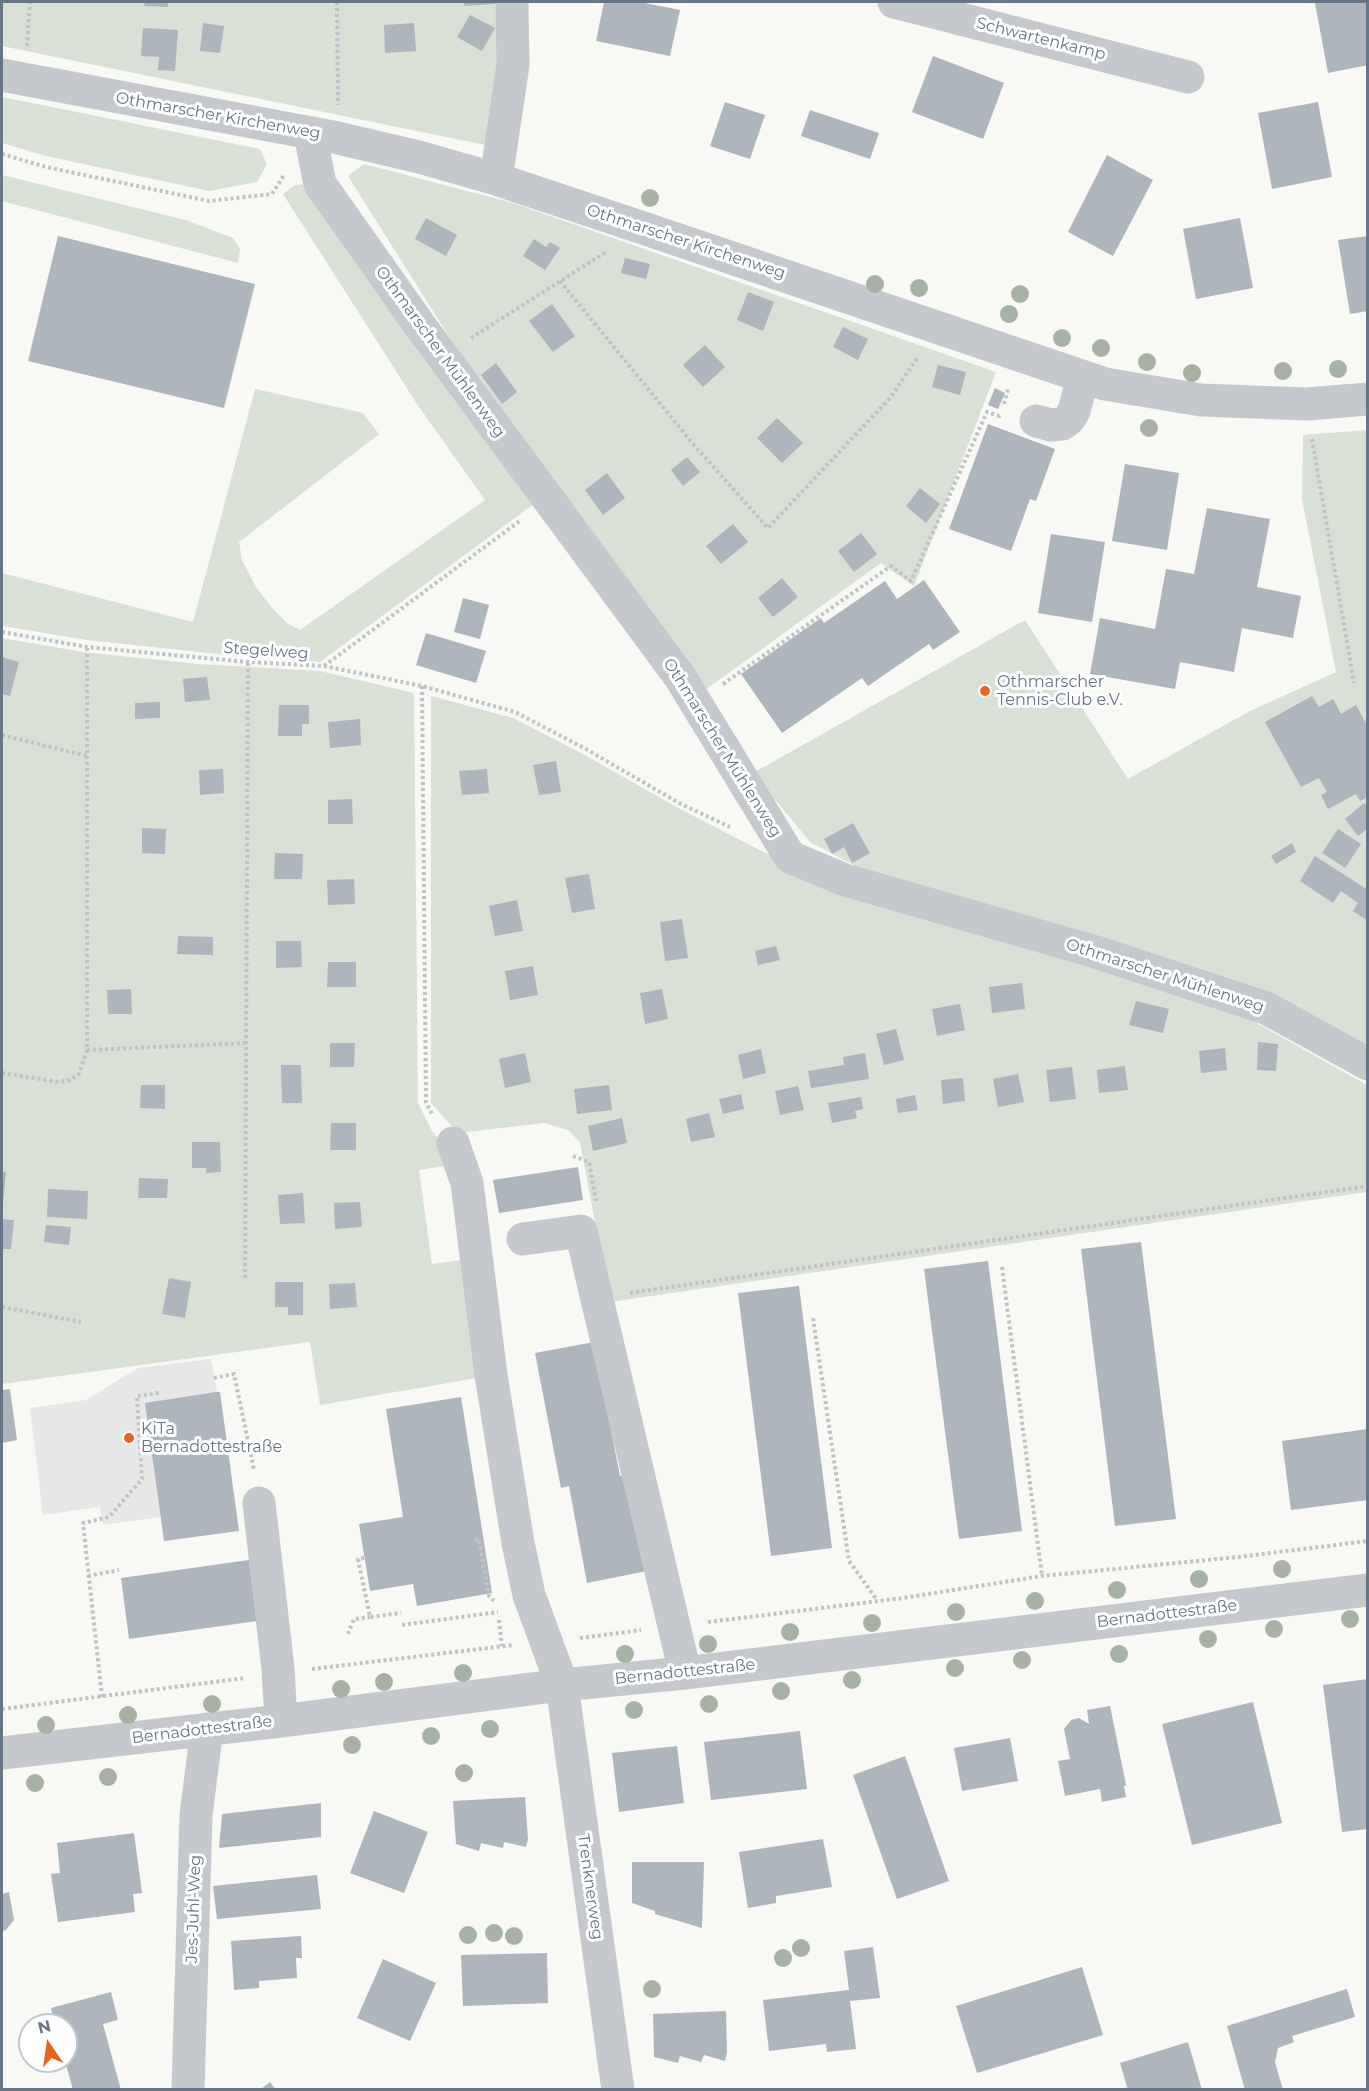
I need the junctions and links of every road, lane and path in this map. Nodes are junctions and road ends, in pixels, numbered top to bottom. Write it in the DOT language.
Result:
graph roads {
  1 [pos="30,2"];
  2 [pos="337,2"];
  3 [pos="512,2"];
  4 [pos="894,2"];
  5 [pos="27,53"];
  6 [pos="2,75"];
  7 [pos="1188,76"];
  8 [pos="338,115"];
  9 [pos="310,134"];
  10 [pos="2,154"];
  11 [pos="496,179"];
  12 [pos="643,228"];
  13 [pos="560,281"];
  14 [pos="939,327"];
  15 [pos="1014,352"];
  16 [pos="442,356"];
  17 [pos="1083,377"];
  18 [pos="1368,399"];
  19 [pos="1307,404"];
  20 [pos="1036,421"];
  21 [pos="548,500"];
  22 [pos="2,632"];
  23 [pos="87,647"];
  24 [pos="248,662"];
  25 [pos="324,666"];
  26 [pos="1354,683"];
  27 [pos="422,686"];
  28 [pos="695,704"];
  29 [pos="2,735"];
  30 [pos="87,756"];
  31 [pos="736,829"];
  32 [pos="245,1043"];
  33 [pos="87,1050"];
  34 [pos="1368,1064"];
  35 [pos="2,1073"];
  36 [pos="453,1143"];
  37 [pos="573,1156"];
  38 [pos="1368,1186"];
  39 [pos="597,1207"];
  40 [pos="523,1239"];
  41 [pos="1002,1267"];
  42 [pos="245,1278"];
  43 [pos="626,1294"];
  44 [pos="2,1307"];
  45 [pos="813,1318"];
  46 [pos="81,1322"];
  47 [pos="214,1378"];
  48 [pos="159,1393"];
  49 [pos="259,1503"];
  50 [pos="364,1558"];
  51 [pos="119,1570"];
  52 [pos="88,1576"];
  53 [pos="1042,1576"];
  54 [pos="1368,1590"];
  55 [pos="878,1600"];
  56 [pos="498,1612"];
  57 [pos="400,1613"];
  58 [pos="370,1617"];
  59 [pos="402,1625"];
  60 [pos="348,1634"];
  61 [pos="685,1673"];
  62 [pos="562,1685"];
  63 [pos="102,1697"];
  64 [pos="281,1721"];
  65 [pos="207,1729"];
  66 [pos="2,1753"];
  67 [pos="188,2090"];
  68 [pos="618,2090"];
  1 -- 5 [label="path"];
  2 -- 8 [label="path"];
  3 -- 11 [label="street"];
  4 -- 7 [label="street, Schwartenkamp"];
  6 -- 9 [label="street, Othmarscher Kirchenweg"];
  9 -- 10 [label="path"];
  9 -- 11 [label="street, Othmarscher Kirchenweg"];
  9 -- 16 [label="street, Othmarscher Mühlenweg"];
  11 -- 12 [label="street, Othmarscher Kirchenweg"];
  12 -- 13 [label="path"];
  12 -- 14 [label="street, Othmarscher Kirchenweg"];
  13 -- 14 [label="path"];
  13 -- 16 [label="path"];
  14 -- 15 [label="street, Othmarscher Kirchenweg"];
  15 -- 17 [label="street, Othmarscher Kirchenweg"];
  15 -- 28 [label="path"];
  16 -- 21 [label="street, Othmarscher Mühlenweg"];
  17 -- 19 [label="street, Othmarscher Kirchenweg"];
  17 -- 20 [label="street"];
  18 -- 19 [label="street, Othmarscher Kirchenweg"];
  19 -- 26 [label="path"];
  21 -- 25 [label="path, Stegelweg"];
  21 -- 28 [label="street, Othmarscher Mühlenweg"];
  22 -- 23 [label="path, Stegelweg"];
  23 -- 24 [label="path, Stegelweg"];
  23 -- 30 [label="path"];
  24 -- 25 [label="path, Stegelweg"];
  24 -- 32 [label="path"];
  25 -- 27 [label="path"];
  27 -- 31 [label="path"];
  27 -- 36 [label="path"];
  28 -- 34 [label="street, Othmarscher Mühlenweg"];
  29 -- 30 [label="path"];
  30 -- 33 [label="path"];
  32 -- 33 [label="path"];
  32 -- 42 [label="path"];
  33 -- 35 [label="path"];
  36 -- 62 [label="street, Trenknerweg"];
  37 -- 39 [label="path"];
  38 -- 43 [label="path"];
  40 -- 61 [label="street"];
  41 -- 53 [label="path"];
  44 -- 46 [label="path"];
  45 -- 55 [label="path"];
  47 -- 49 [label="path"];
  48 -- 52 [label="path"];
  49 -- 64 [label="street"];
  50 -- 58 [label="path"];
  51 -- 52 [label="path"];
  52 -- 63 [label="path"];
  54 -- 61 [label="street, Bernadottestraße"];
  56 -- 59 [label="path"];
  57 -- 58 [label="path"];
  58 -- 60 [label="path"];
  61 -- 62 [label="street, Bernadottestraße"];
  62 -- 64 [label="street, Bernadottestraße"];
  62 -- 68 [label="street, Trenknerweg"];
  64 -- 65 [label="street, Bernadottestraße"];
  65 -- 66 [label="street, Bernadottestraße"];
  65 -- 67 [label="street, Jes-Juhl-Weg"];
}
